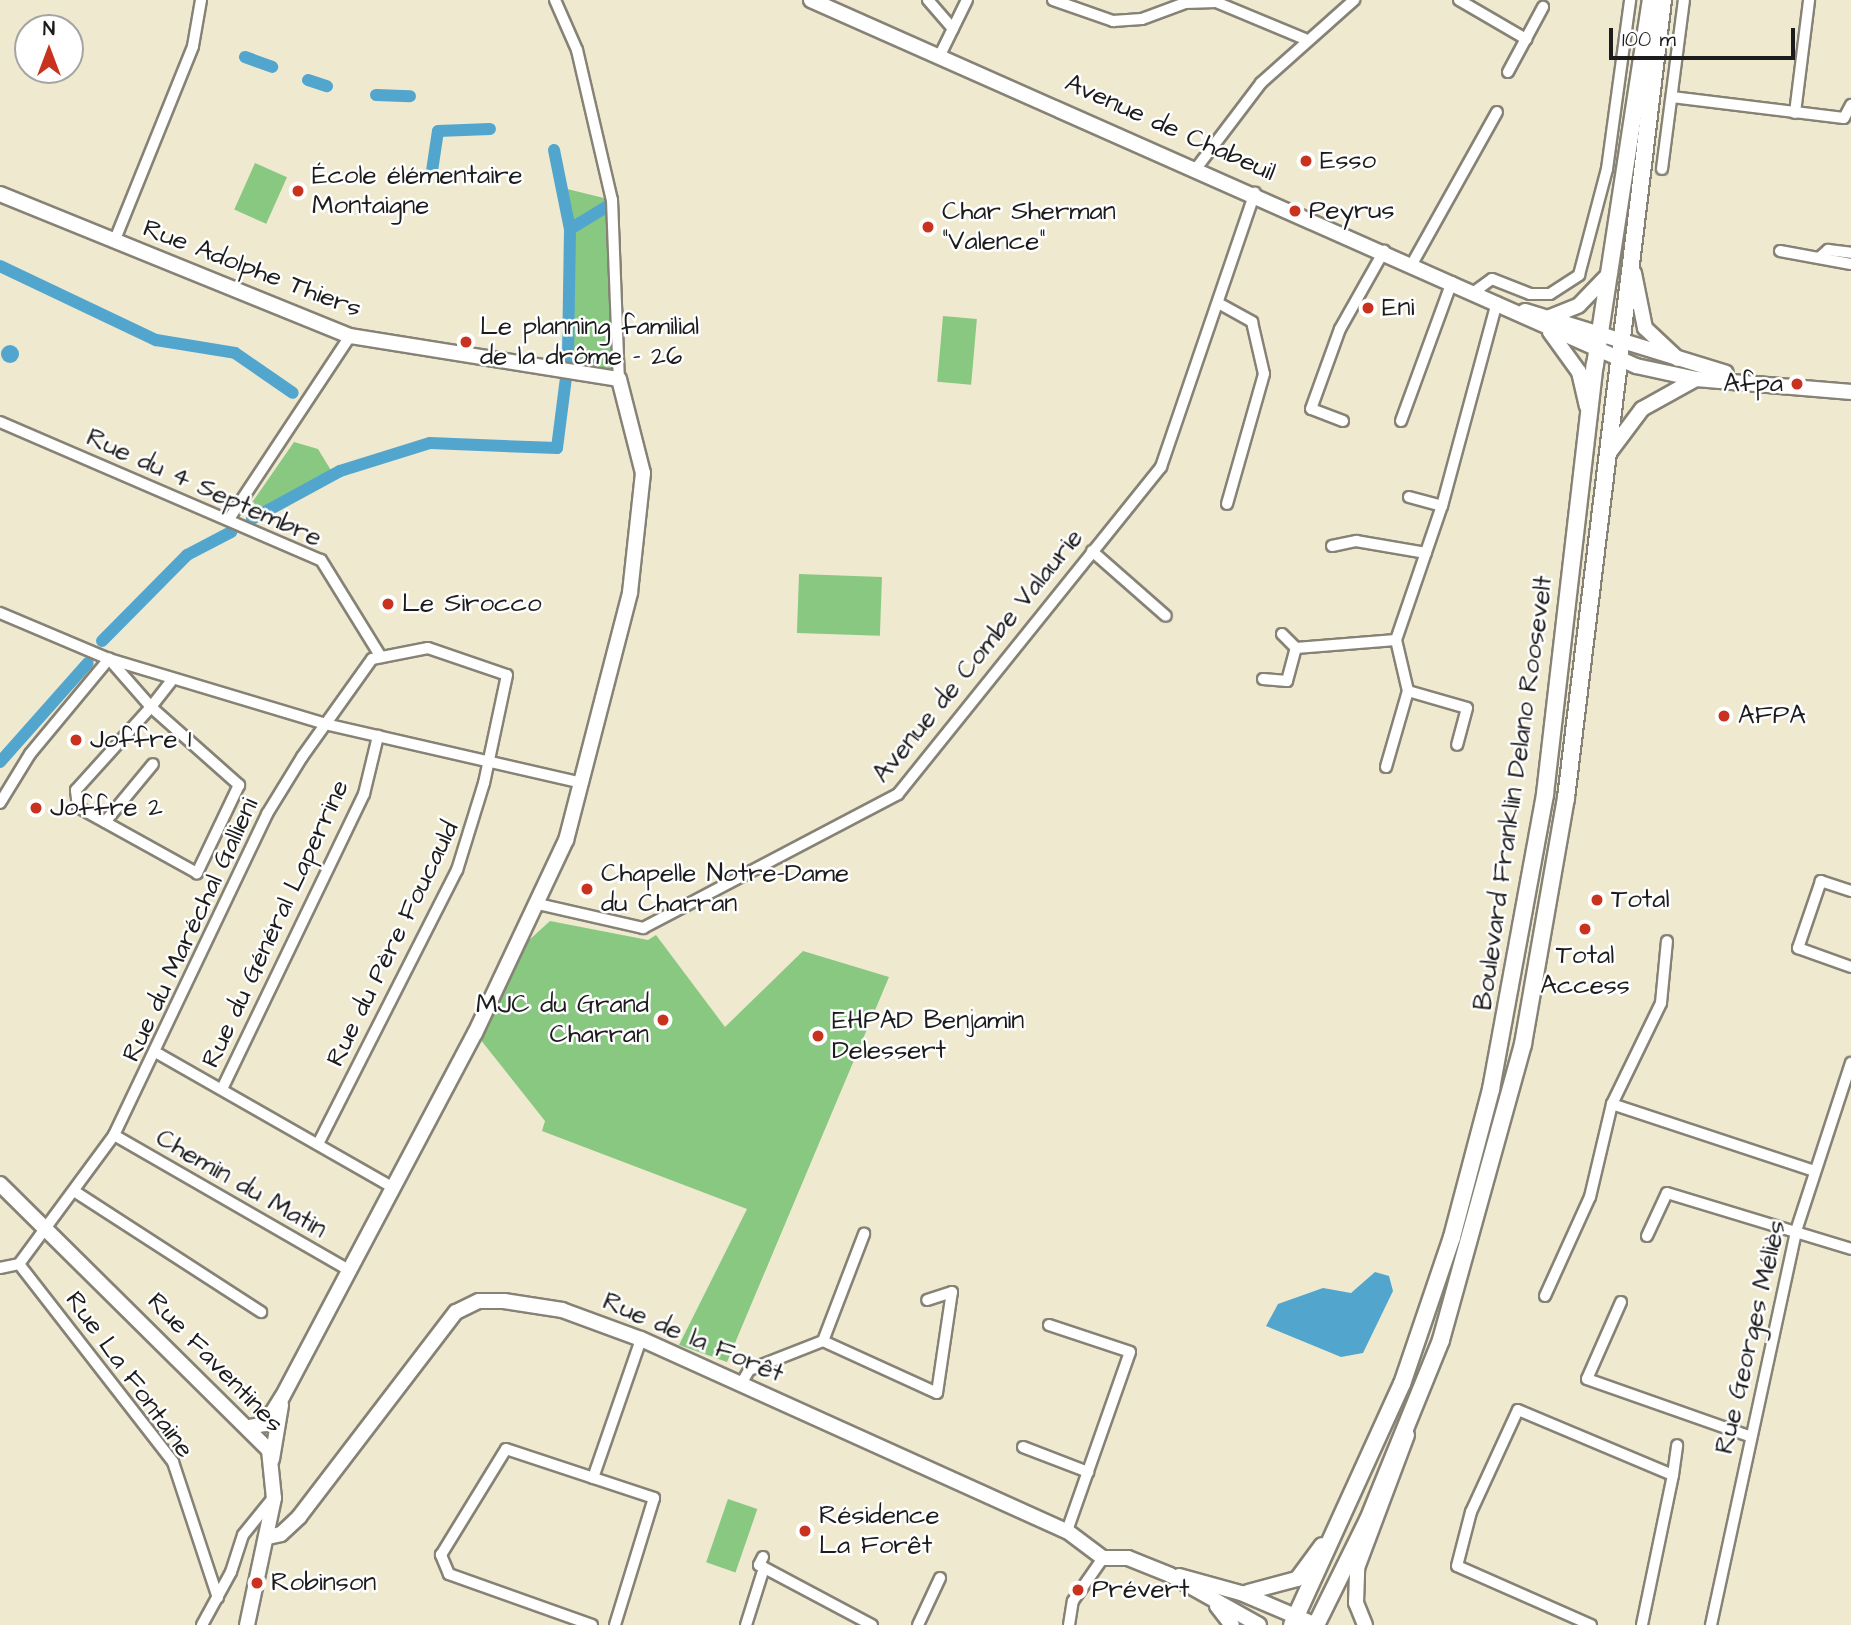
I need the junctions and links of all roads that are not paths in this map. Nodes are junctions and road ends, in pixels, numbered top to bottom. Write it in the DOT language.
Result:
graph roads {
  1 [pos="201,0"];
  2 [pos="555,0"];
  3 [pos="811,0"];
  4 [pos="928,0"];
  5 [pos="967,0"];
  6 [pos="1053,0"];
  7 [pos="1354,0"];
  8 [pos="1459,0"];
  9 [pos="1630,0"];
  10 [pos="1651,0"];
  11 [pos="1663,0"];
  12 [pos="1684,0"];
  13 [pos="1809,0"];
  14 [pos="1543,7"];
  15 [pos="953,29"];
  16 [pos="1305,38"];
  17 [pos="1525,39"];
  18 [pos="942,53"];
  19 [pos="1508,72"];
  20 [pos="1672,97"];
  21 [pos="1851,105"];
  22 [pos="1497,113"];
  23 [pos="1795,113"];
  24 [pos="1198,166"];
  25 [pos="1662,169"];
  26 [pos="1255,192"];
  27 [pos="0,194"];
  28 [pos="114,242"];
  29 [pos="1384,251"];
  30 [pos="1780,251"];
  31 [pos="1851,253"];
  32 [pos="1634,254"];
  33 [pos="1820,257"];
  34 [pos="1412,264"];
  35 [pos="1851,264"];
  36 [pos="1610,273"];
  37 [pos="1452,282"];
  38 [pos="1474,292"];
  39 [pos="1220,304"];
  40 [pos="1501,304"];
  41 [pos="1548,323"];
  42 [pos="1593,329"];
  43 [pos="350,336"];
  44 [pos="1622,342"];
  45 [pos="1591,347"];
  46 [pos="1620,359"];
  47 [pos="1684,365"];
  48 [pos="619,379"];
  49 [pos="1696,379"];
  50 [pos="1758,380"];
  51 [pos="1851,392"];
  52 [pos="1343,421"];
  53 [pos="1401,421"];
  54 [pos="0,422"];
  55 [pos="1589,422"];
  56 [pos="1609,453"];
  57 [pos="1409,497"];
  58 [pos="1227,504"];
  59 [pos="1442,506"];
  60 [pos="229,519"];
  61 [pos="1332,546"];
  62 [pos="1092,551"];
  63 [pos="1426,553"];
  64 [pos="0,613"];
  65 [pos="1166,616"];
  66 [pos="1282,634"];
  67 [pos="1396,640"];
  68 [pos="1296,648"];
  69 [pos="381,657"];
  70 [pos="109,659"];
  71 [pos="173,679"];
  72 [pos="1263,679"];
  73 [pos="1408,691"];
  74 [pos="151,707"];
  75 [pos="325,724"];
  76 [pos="378,736"];
  77 [pos="1457,745"];
  78 [pos="486,760"];
  79 [pos="153,764"];
  80 [pos="1386,767"];
  81 [pos="582,783"];
  82 [pos="0,803"];
  83 [pos="105,822"];
  84 [pos="1851,891"];
  85 [pos="538,904"];
  86 [pos="1667,941"];
  87 [pos="1851,967"];
  88 [pos="157,1053"];
  89 [pos="1851,1063"];
  90 [pos="222,1089"];
  91 [pos="1612,1104"];
  92 [pos="114,1135"];
  93 [pos="318,1144"];
  94 [pos="1814,1171"];
  95 [pos="0,1184"];
  96 [pos="394,1188"];
  97 [pos="74,1191"];
  98 [pos="46,1228"];
  99 [pos="1796,1231"];
  100 [pos="864,1234"];
  101 [pos="1647,1236"];
  102 [pos="1851,1249"];
  103 [pos="19,1264"];
  104 [pos="0,1268"];
  105 [pos="347,1269"];
  106 [pos="1545,1296"];
  107 [pos="927,1300"];
  108 [pos="1621,1302"];
  109 [pos="261,1312"];
  110 [pos="1049,1325"];
  111 [pos="641,1339"];
  112 [pos="823,1341"];
  113 [pos="741,1384"];
  114 [pos="282,1397"];
  115 [pos="1411,1420"];
  116 [pos="250,1427"];
  117 [pos="1749,1436"];
  118 [pos="1677,1445"];
  119 [pos="1023,1447"];
  120 [pos="272,1459"];
  121 [pos="1088,1472"];
  122 [pos="1673,1475"];
  123 [pos="593,1478"];
  124 [pos="274,1498"];
  125 [pos="1340,1526"];
  126 [pos="1067,1531"];
  127 [pos="268,1536"];
  128 [pos="1103,1558"];
  129 [pos="1170,1575"];
  130 [pos="940,1578"];
  131 [pos="1241,1592"];
  132 [pos="218,1598"];
  133 [pos="1212,1599"];
  134 [pos="1294,1621"];
  135 [pos="867,1624"];
  136 [pos="202,1625"];
  137 [pos="247,1625"];
  138 [pos="592,1625"];
  139 [pos="615,1625"];
  140 [pos="746,1625"];
  141 [pos="918,1625"];
  142 [pos="1069,1625"];
  143 [pos="1232,1625"];
  144 [pos="1259,1625"];
  145 [pos="1316,1625"];
  146 [pos="1365,1625"];
  147 [pos="1591,1625"];
  148 [pos="1642,1625"];
  149 [pos="1711,1625"];
  1 -- 28 [label="street"];
  2 -- 48 [label="street"];
  3 -- 18 [label="street, Avenue de Chabeuil"];
  4 -- 15 [label="street"];
  5 -- 15 [label="street"];
  6 -- 16 [label="street"];
  7 -- 16 [label="street"];
  8 -- 17 [label="street"];
  9 -- 38 [label="street"];
  10 -- 36 [label="main road, Boulevard Franklin Delano Roosevelt"];
  11 -- 32 [label="main road, Boulevard Franklin Delano Roosevelt"];
  12 -- 20 [label="street"];
  13 -- 23 [label="street"];
  14 -- 17 [label="street"];
  15 -- 18 [label="street"];
  16 -- 24 [label="street"];
  17 -- 19 [label="street"];
  18 -- 24 [label="street, Avenue de Chabeuil"];
  20 -- 23 [label="street"];
  20 -- 25 [label="street"];
  21 -- 23 [label="street"];
  22 -- 34 [label="street"];
  24 -- 26 [label="street, Avenue de Chabeuil"];
  26 -- 29 [label="street, Avenue de Chabeuil"];
  26 -- 39 [label="street, Avenue de Combe Valaurie"];
  27 -- 28 [label="street, Rue Adolphe Thiers"];
  28 -- 43 [label="street, Rue Adolphe Thiers"];
  29 -- 34 [label="street, Avenue de Chabeuil"];
  29 -- 52 [label="street"];
  30 -- 33 [label="street"];
  31 -- 33 [label="street"];
  32 -- 44 [label="main road, Boulevard Franklin Delano Roosevelt"];
  32 -- 47 [label="street"];
  33 -- 35 [label="street"];
  34 -- 37 [label="street, Avenue de Chabeuil"];
  36 -- 41 [label="street"];
  36 -- 42 [label="main road, Boulevard Franklin Delano Roosevelt"];
  37 -- 38 [label="street, Avenue de Chabeuil"];
  37 -- 53 [label="street"];
  38 -- 40 [label="street, Avenue de Chabeuil"];
  39 -- 58 [label="street"];
  39 -- 62 [label="street, Avenue de Combe Valaurie"];
  40 -- 41 [label="street, Avenue de Chabeuil"];
  40 -- 59 [label="street"];
  41 -- 42 [label="street, Avenue de Chabeuil"];
  41 -- 45 [label="street, Avenue de Chabeuil"];
  41 -- 55 [label="street, Avenue de Chabeuil"];
  42 -- 44 [label="street, Avenue de Chabeuil"];
  42 -- 45 [label="main road, Boulevard Franklin Delano Roosevelt"];
  43 -- 48 [label="street, Rue Adolphe Thiers"];
  43 -- 60 [label="street"];
  44 -- 46 [label="main road, Boulevard Franklin Delano Roosevelt"];
  44 -- 47 [label="street, Avenue de Chabeuil"];
  45 -- 46 [label="street, Avenue de Chabeuil"];
  45 -- 55 [label="main road, Boulevard Franklin Delano Roosevelt"];
  46 -- 49 [label="street, Avenue de Chabeuil"];
  46 -- 56 [label="main road, Boulevard Franklin Delano Roosevelt"];
  47 -- 50 [label="street, Avenue de Chabeuil"];
  48 -- 81 [label="street"];
  49 -- 50 [label="street, Avenue de Chabeuil"];
  49 -- 56 [label="street"];
  50 -- 51 [label="street, Avenue de Chabeuil"];
  54 -- 60 [label="street, Rue du 4 Septembre"];
  55 -- 125 [label="main road, Boulevard Franklin Delano Roosevelt"];
  56 -- 115 [label="main road, Boulevard Franklin Delano Roosevelt"];
  57 -- 59 [label="street"];
  59 -- 63 [label="street"];
  60 -- 69 [label="street, Rue du 4 Septembre"];
  61 -- 63 [label="street"];
  62 -- 65 [label="street"];
  62 -- 85 [label="street, Avenue de Combe Valaurie"];
  63 -- 67 [label="street"];
  64 -- 70 [label="street"];
  66 -- 68 [label="street"];
  67 -- 68 [label="street"];
  67 -- 73 [label="street"];
  68 -- 72 [label="street"];
  69 -- 75 [label="street, Rue du Maréchal Gallieni"];
  69 -- 78 [label="street, Rue du Père Foucauld"];
  70 -- 71 [label="street"];
  70 -- 74 [label="street"];
  70 -- 82 [label="street"];
  71 -- 74 [label="street"];
  71 -- 75 [label="street"];
  73 -- 77 [label="street"];
  73 -- 80 [label="street"];
  74 -- 83 [label="street"];
  74 -- 83 [label="street"];
  75 -- 76 [label="street"];
  75 -- 88 [label="street, Rue du Maréchal Gallieni"];
  76 -- 78 [label="street"];
  76 -- 90 [label="street, Rue du Général Laperrine"];
  78 -- 81 [label="street"];
  78 -- 93 [label="street, Rue du Père Foucauld"];
  79 -- 83 [label="street"];
  81 -- 85 [label="street"];
  84 -- 87 [label="street"];
  85 -- 96 [label="street"];
  86 -- 91 [label="street"];
  88 -- 90 [label="street"];
  88 -- 92 [label="street, Rue du Maréchal Gallieni"];
  89 -- 94 [label="street, Rue Georges Méliès"];
  90 -- 93 [label="street"];
  91 -- 94 [label="street"];
  91 -- 106 [label="street"];
  92 -- 97 [label="street, Rue du Maréchal Gallieni"];
  92 -- 105 [label="street, Chemin du Matin"];
  93 -- 96 [label="street"];
  94 -- 99 [label="street, Rue Georges Méliès"];
  95 -- 98 [label="street, Rue Faventines"];
  96 -- 105 [label="street"];
  97 -- 98 [label="street, Rue du Maréchal Gallieni"];
  97 -- 109 [label="street"];
  98 -- 103 [label="street, Rue du Maréchal Gallieni"];
  98 -- 116 [label="street, Rue Faventines"];
  99 -- 101 [label="street"];
  99 -- 102 [label="street"];
  99 -- 117 [label="street, Rue Georges Méliès"];
  100 -- 112 [label="street"];
  103 -- 104 [label="street"];
  103 -- 132 [label="street, Rue La Fontaine"];
  105 -- 114 [label="street"];
  107 -- 112 [label="street"];
  108 -- 117 [label="street"];
  110 -- 121 [label="street"];
  111 -- 113 [label="street, Rue de la Forêt"];
  111 -- 123 [label="street"];
  111 -- 127 [label="street, Rue de la Forêt"];
  112 -- 113 [label="street"];
  113 -- 126 [label="street, Rue de la Forêt"];
  114 -- 116 [label="street"];
  114 -- 120 [label="street"];
  115 -- 145 [label="main road, Boulevard Franklin Delano Roosevelt"];
  115 -- 146 [label="street"];
  116 -- 120 [label="street, Rue Faventines"];
  117 -- 149 [label="street, Rue Georges Méliès"];
  118 -- 122 [label="street"];
  119 -- 121 [label="street"];
  120 -- 124 [label="street, Rue Faventines"];
  121 -- 126 [label="street"];
  122 -- 147 [label="street"];
  122 -- 148 [label="street"];
  123 -- 138 [label="street"];
  123 -- 139 [label="street"];
  124 -- 127 [label="street, Rue Faventines"];
  124 -- 132 [label="street"];
  125 -- 131 [label="street"];
  125 -- 134 [label="main road, Boulevard Franklin Delano Roosevelt"];
  126 -- 128 [label="street, Rue de la Forêt"];
  127 -- 137 [label="street, Rue Faventines"];
  128 -- 129 [label="street"];
  128 -- 142 [label="street"];
  129 -- 131 [label="street"];
  129 -- 133 [label="street"];
  130 -- 141 [label="street"];
  131 -- 134 [label="street"];
  132 -- 136 [label="street"];
  133 -- 143 [label="street"];
  133 -- 144 [label="street"];
  134 -- 145 [label="street"];
  135 -- 140 [label="street"];
}
